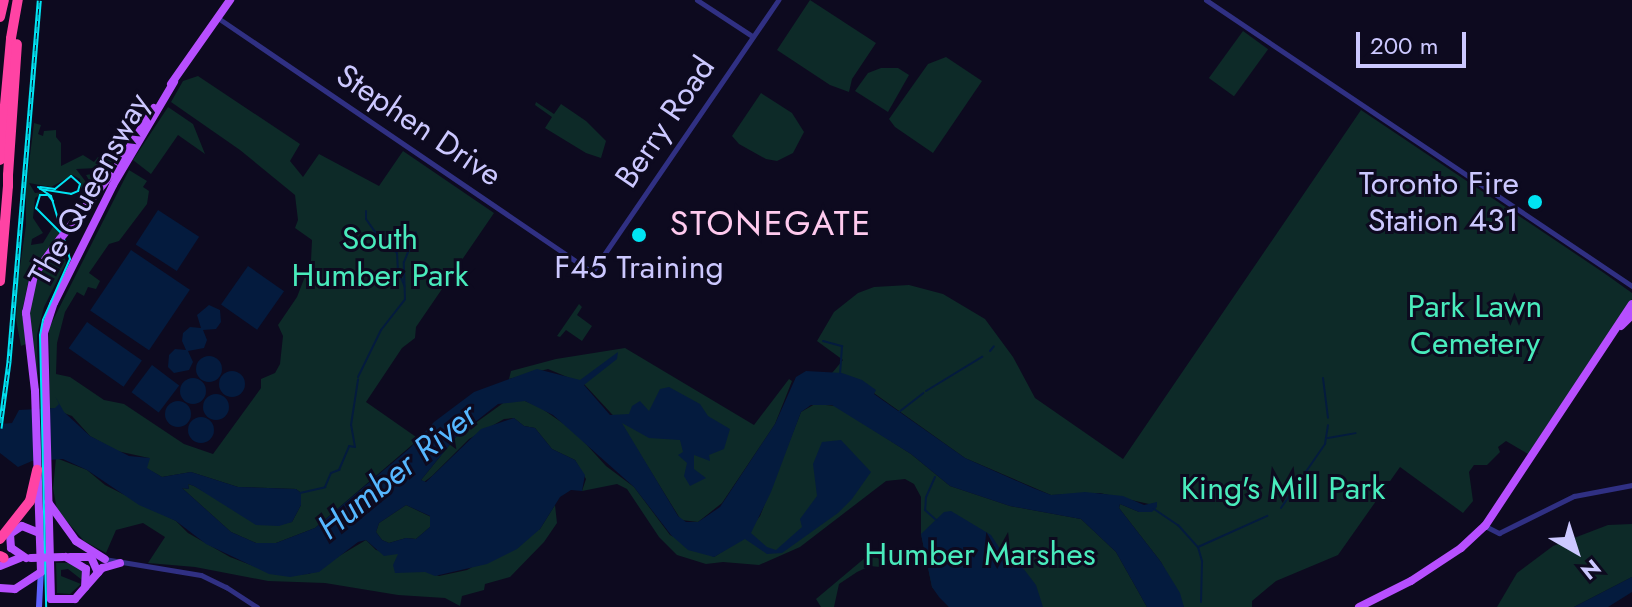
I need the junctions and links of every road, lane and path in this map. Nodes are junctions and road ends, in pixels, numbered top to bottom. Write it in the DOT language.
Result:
graph roads {
  1 [pos="4,0"];
  2 [pos="18,0"];
  3 [pos="230,0"];
  4 [pos="697,0"];
  5 [pos="778,0"];
  6 [pos="1206,0"];
  7 [pos="0,17"];
  8 [pos="218,18"];
  9 [pos="752,36"];
  10 [pos="17,44"];
  11 [pos="174,82"];
  12 [pos="0,160"];
  13 [pos="592,272"];
  14 [pos="0,281"];
  15 [pos="1632,286"];
  16 [pos="1632,304"];
  17 [pos="1632,315"];
  18 [pos="1620,327"];
  19 [pos="39,390"];
  20 [pos="37,470"];
  21 [pos="1632,485"];
  22 [pos="48,502"];
  23 [pos="1485,526"];
  24 [pos="39,533"];
  25 [pos="0,539"];
  26 [pos="65,557"];
  27 [pos="91,557"];
  28 [pos="26,558"];
  29 [pos="105,559"];
  30 [pos="1,560"];
  31 [pos="120,563"];
  32 [pos="41,572"];
  33 [pos="98,573"];
  34 [pos="0,588"];
  35 [pos="84,592"];
  36 [pos="51,603"];
  37 [pos="39,607"];
  38 [pos="257,607"];
  39 [pos="1359,607"];
  1 -- 7 [label="highway"];
  2 -- 12 [label="highway"];
  3 -- 8 [label="main road, The Queensway"];
  4 -- 9 [label="street"];
  5 -- 9 [label="street, Berry Road"];
  6 -- 15 [label="street"];
  8 -- 11 [label="main road, The Queensway"];
  8 -- 13 [label="street, Stephen Drive"];
  9 -- 13 [label="street, Berry Road"];
  10 -- 14 [label="highway"];
  11 -- 19 [label="main road, The Queensway"];
  11 -- 19 [label="main road, The Queensway, bridge"];
  16 -- 18 [label="main road"];
  17 -- 18 [label="main road"];
  18 -- 23 [label="main road"];
  19 -- 20 [label="main road, The Queensway"];
  19 -- 22 [label="main road, The Queensway"];
  20 -- 24 [label="main road, The Queensway"];
  20 -- 25 [label="highway"];
  21 -- 23 [label="street"];
  22 -- 29 [label="main road"];
  22 -- 36 [label="main road, The Queensway"];
  23 -- 39 [label="main road"];
  24 -- 28 [label="main road"];
  24 -- 32 [label="main road, The Queensway"];
  26 -- 27 [label="main road"];
  26 -- 28 [label="main road, bridge"];
  26 -- 35 [label="main road"];
  27 -- 29 [label="street"];
  27 -- 33 [label="main road"];
  28 -- 30 [label="main road"];
  29 -- 31 [label="street"];
  31 -- 33 [label="main road"];
  31 -- 38 [label="street"];
  32 -- 34 [label="main road"];
  32 -- 37 [label="main road, The Queensway"];
  33 -- 35 [label="main road"];
  35 -- 36 [label="main road"];
}
